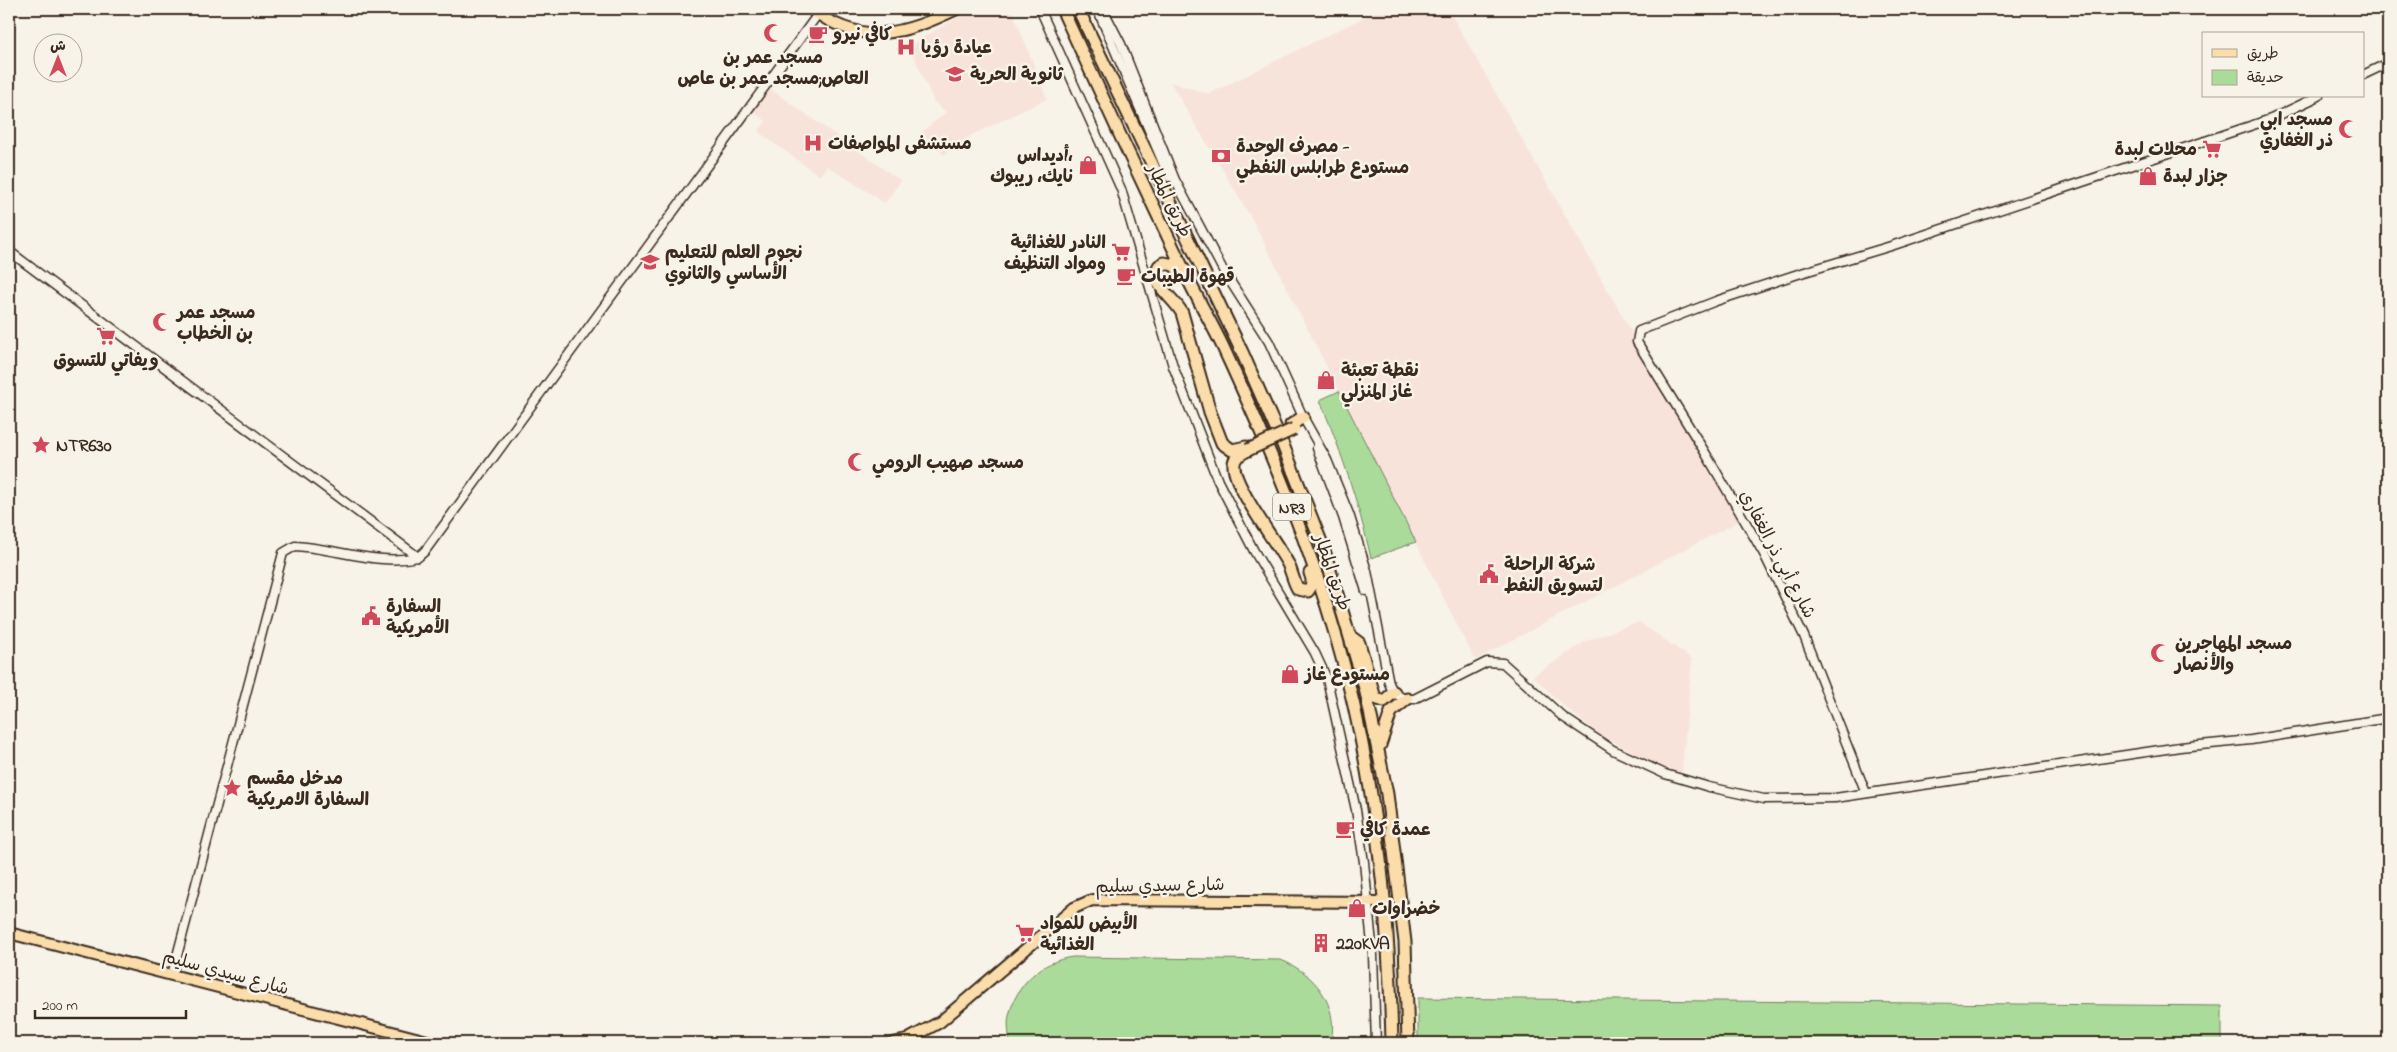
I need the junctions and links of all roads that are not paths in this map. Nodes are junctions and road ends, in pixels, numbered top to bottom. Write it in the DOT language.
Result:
graph roads {
  1 [pos="957,9"];
  2 [pos="1040,9"];
  3 [pos="1062,9"];
  4 [pos="1078,9"];
  5 [pos="1097,9"];
  6 [pos="1103,9"];
  7 [pos="814,11"];
  8 [pos="2388,63"];
  9 [pos="2364,75"];
  10 [pos="2315,98"];
  11 [pos="9,250"];
  12 [pos="1221,271"];
  13 [pos="1190,283"];
  14 [pos="1156,288"];
  15 [pos="1308,426"];
  16 [pos="1247,448"];
  17 [pos="1285,490"];
  18 [pos="418,557"];
  19 [pos="1348,635"];
  20 [pos="1394,692"];
  21 [pos="1407,699"];
  22 [pos="2388,718"];
  23 [pos="1379,750"];
  24 [pos="1866,794"];
  25 [pos="1368,902"];
  26 [pos="1386,902"];
  27 [pos="9,933"];
  28 [pos="172,975"];
  29 [pos="435,1043"];
  30 [pos="893,1043"];
  31 [pos="1376,1043"];
  32 [pos="1392,1043"];
  33 [pos="1408,1043"];
  1 -- 7 [label="main road"];
  2 -- 14 [label="street"];
  3 -- 13 [label="highway, طريق المطار / NR3"];
  4 -- 19 [label="highway, طريق المطار / NR3"];
  5 -- 12 [label="street"];
  6 -- 12 [label="street"];
  7 -- 18 [label="street"];
  8 -- 9 [label="street"];
  10 -- 24 [label="street, شارع أبي ذر الغفاري"];
  11 -- 18 [label="street"];
  12 -- 15 [label="street"];
  13 -- 14 [label="highway"];
  13 -- 17 [label="highway, طريق المطار / NR3"];
  14 -- 16 [label="highway"];
  14 -- 25 [label="street"];
  15 -- 16 [label="highway, bridge"];
  15 -- 20 [label="street"];
  16 -- 17 [label="highway"];
  17 -- 26 [label="highway, طريق المطار / NR3"];
  18 -- 28 [label="street"];
  19 -- 20 [label="highway"];
  19 -- 23 [label="highway, طريق المطار / NR3"];
  20 -- 21 [label="street"];
  21 -- 23 [label="highway"];
  21 -- 24 [label="street"];
  22 -- 24 [label="street"];
  23 -- 33 [label="highway, طريق المطار / NR3"];
  25 -- 26 [label="main road, شارع سيدي سليم"];
  25 -- 30 [label="main road, شارع سيدي سليم"];
  25 -- 31 [label="street"];
  26 -- 32 [label="highway, طريق المطار / NR3"];
  27 -- 28 [label="main road, شارع سيدي سليم"];
  28 -- 29 [label="main road, شارع سيدي سليم"];
}
